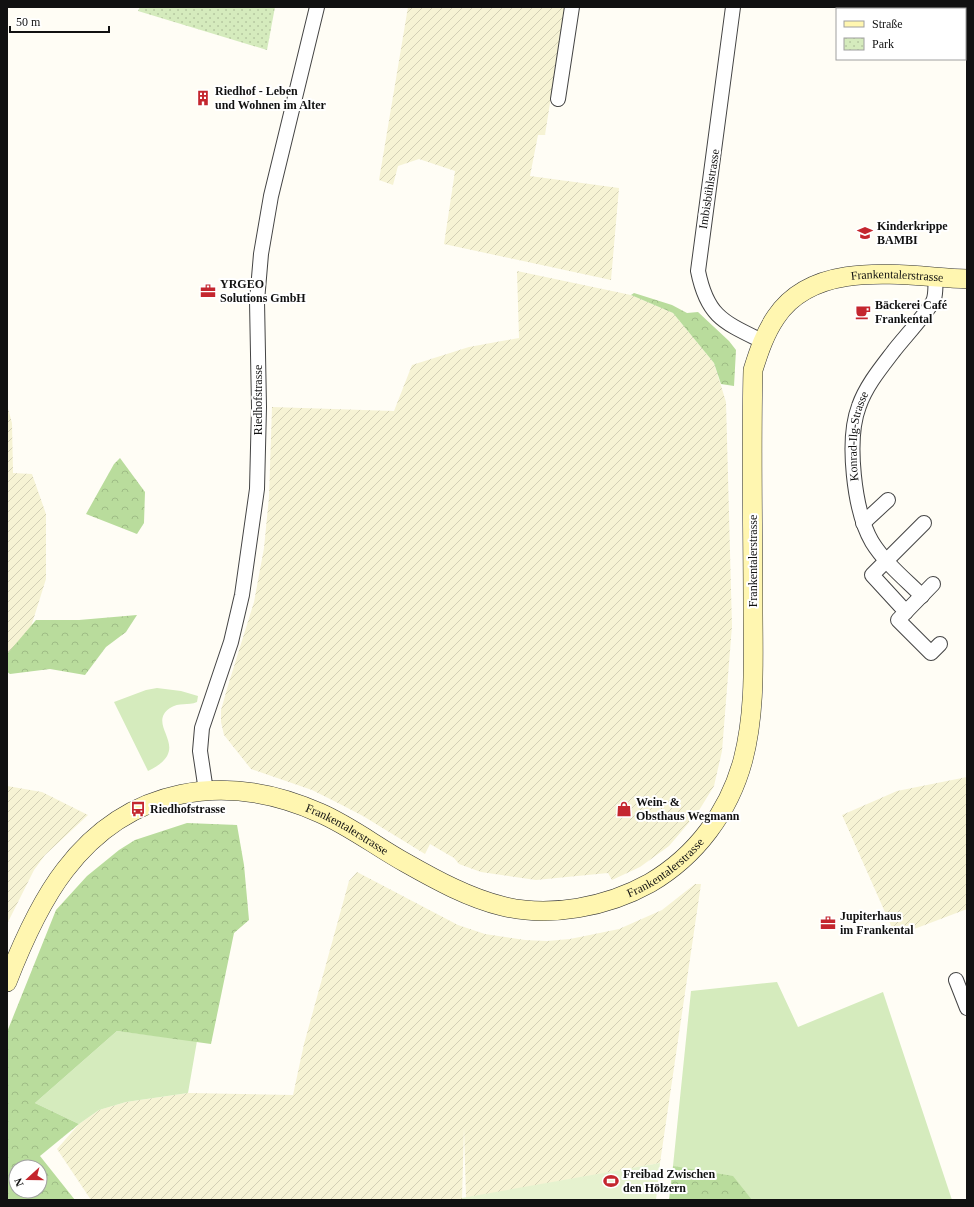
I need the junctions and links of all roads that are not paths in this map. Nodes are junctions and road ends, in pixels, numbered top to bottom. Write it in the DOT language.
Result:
graph roads {
  1 [pos="317,7"];
  2 [pos="572,7"];
  3 [pos="733,7"];
  4 [pos="558,99"];
  5 [pos="936,278"];
  6 [pos="967,278"];
  7 [pos="762,341"];
  8 [pos="888,500"];
  9 [pos="863,523"];
  10 [pos="924,523"];
  11 [pos="886,561"];
  12 [pos="933,584"];
  13 [pos="922,596"];
  14 [pos="906,612"];
  15 [pos="940,644"];
  16 [pos="206,791"];
  17 [pos="956,980"];
  18 [pos="7,982"];
  19 [pos="967,1008"];
  1 -- 16 [label="street, Riedhofstrasse"];
  2 -- 4 [label="street"];
  3 -- 7 [label="street, Imbisbühlstrasse"];
  5 -- 6 [label="main road, Frankentalerstrasse"];
  5 -- 7 [label="main road, Frankentalerstrasse"];
  5 -- 9 [label="street, Konrad-Ilg-Strasse"];
  7 -- 16 [label="main road, Frankentalerstrasse"];
  8 -- 9 [label="street"];
  9 -- 11 [label="street, Konrad-Ilg-Strasse"];
  10 -- 11 [label="street"];
  11 -- 13 [label="street, Konrad-Ilg-Strasse"];
  11 -- 14 [label="street"];
  12 -- 13 [label="street"];
  13 -- 14 [label="street"];
  14 -- 15 [label="street"];
  16 -- 18 [label="main road, Frankentalerstrasse"];
  17 -- 19 [label="street"];
}
